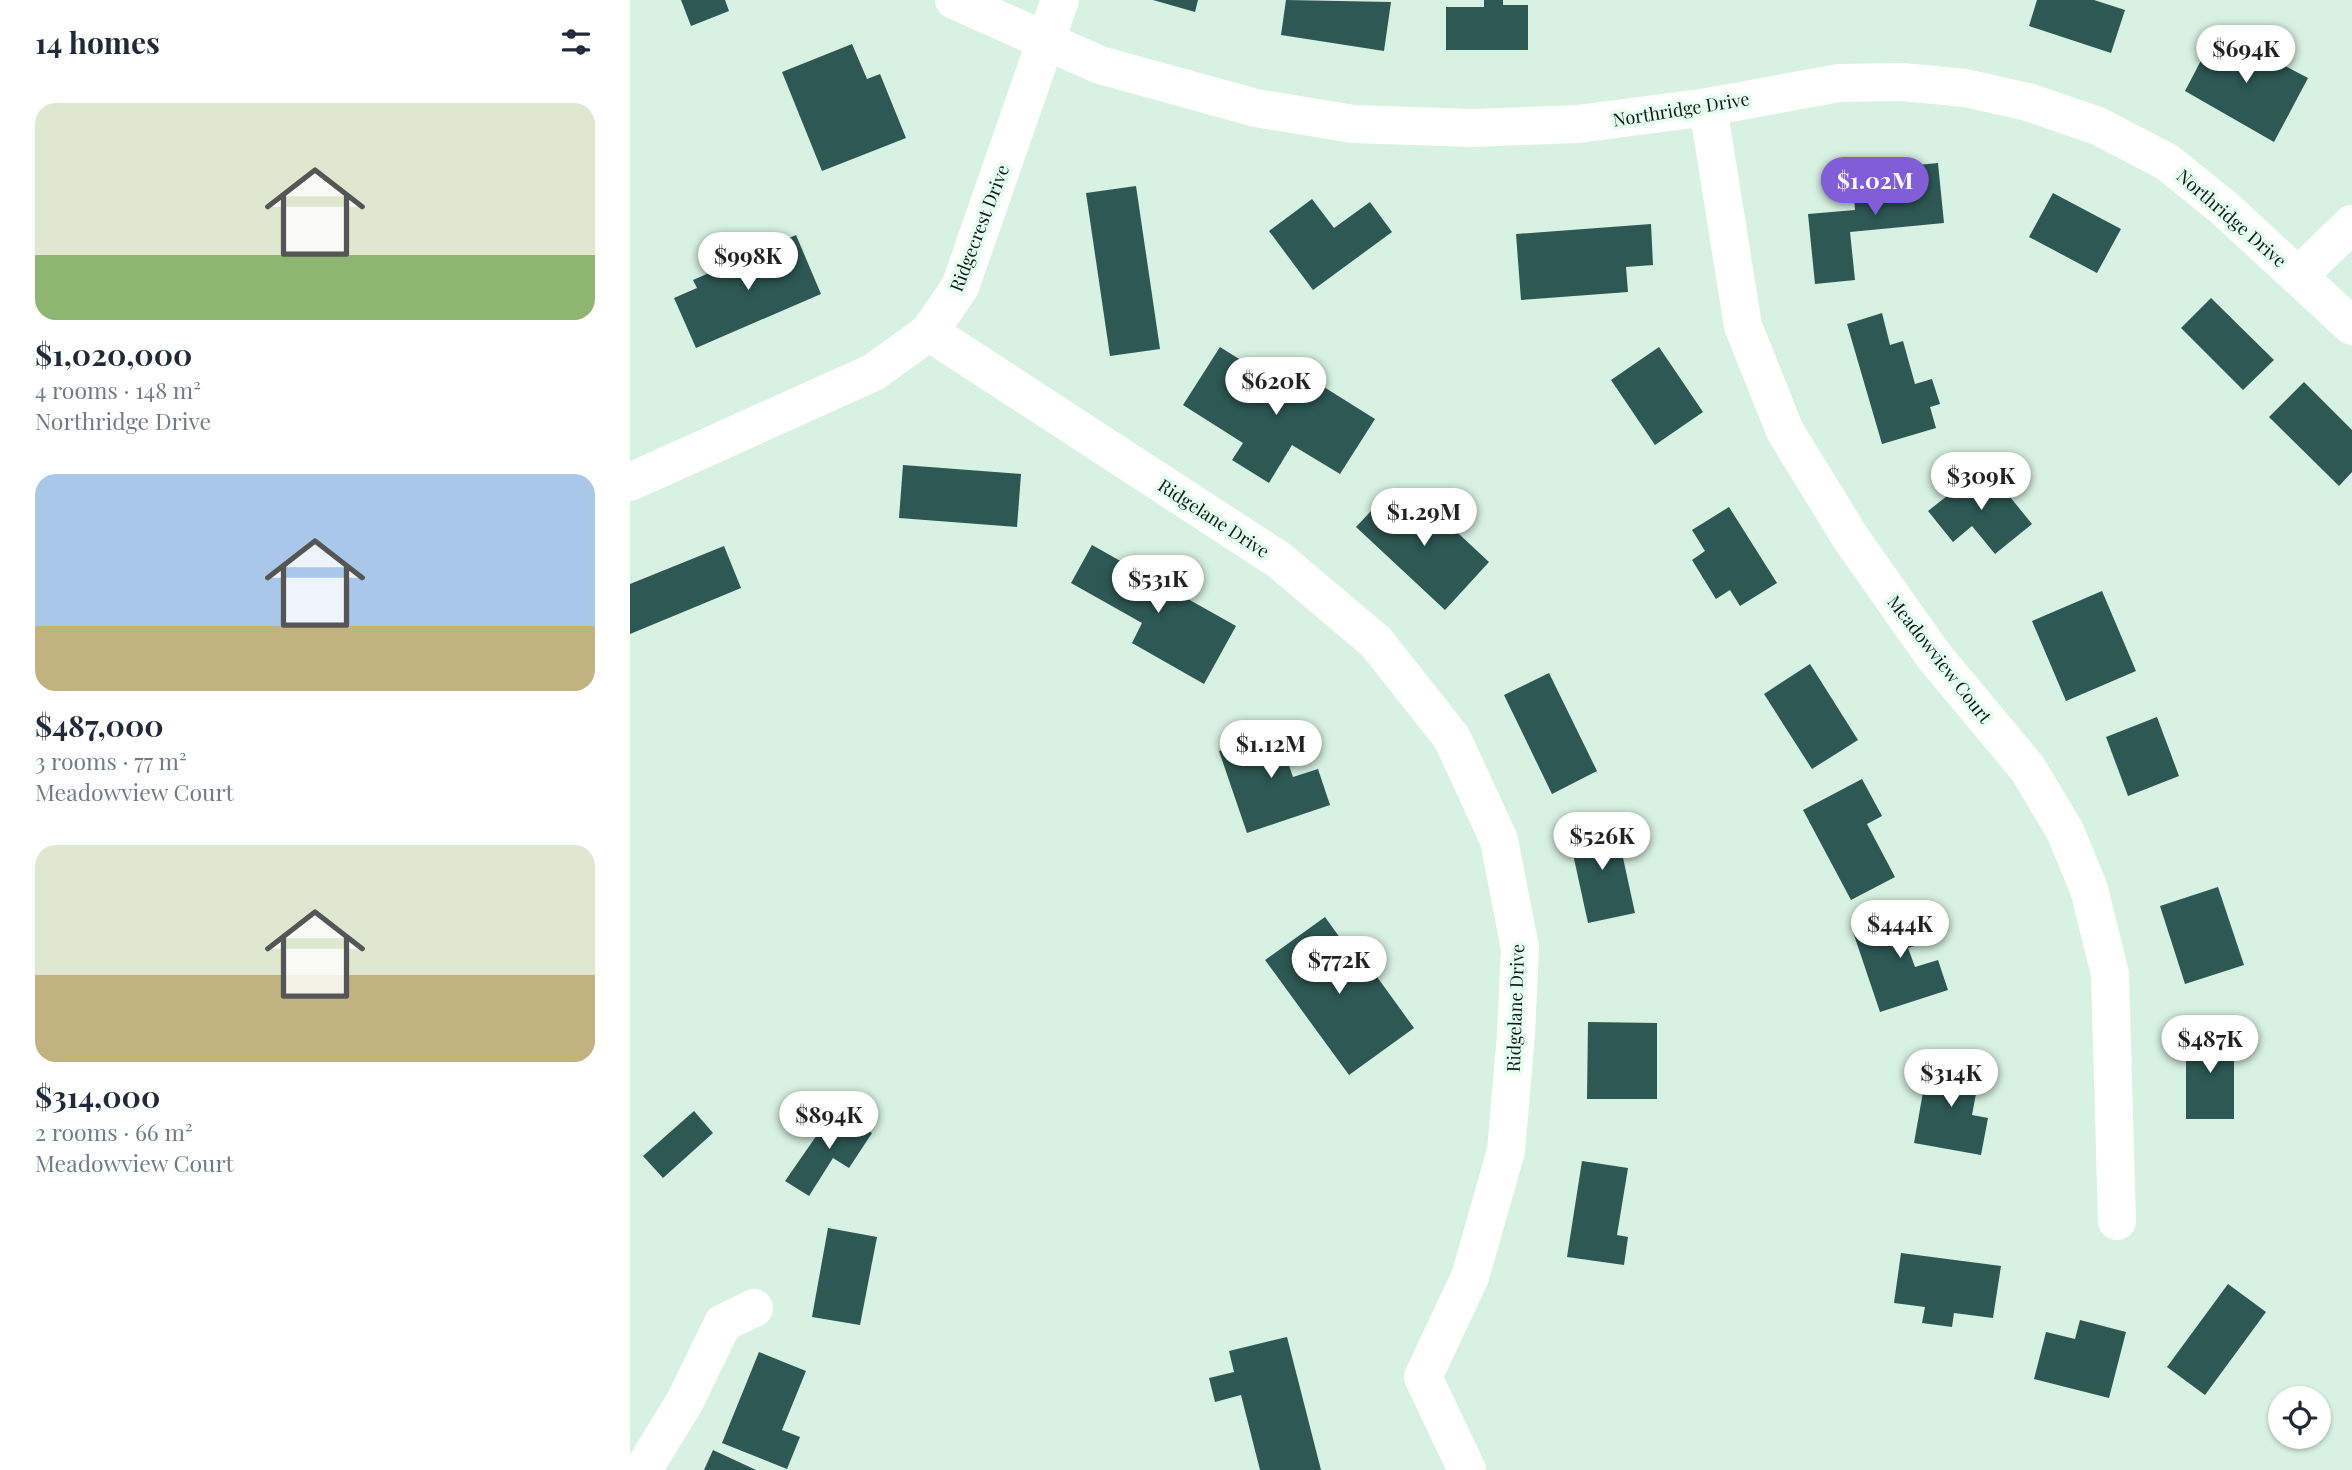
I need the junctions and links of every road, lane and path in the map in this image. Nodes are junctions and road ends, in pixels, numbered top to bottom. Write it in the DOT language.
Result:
graph roads {
  1 [pos="954,0"];
  2 [pos="1060,0"];
  3 [pos="1046,43"];
  4 [pos="1708,107"];
  5 [pos="2352,224"];
  6 [pos="2298,276"];
  7 [pos="2352,326"];
  8 [pos="929,332"];
  9 [pos="630,482"];
  10 [pos="2117,1221"];
  11 [pos="754,1307"];
  12 [pos="643,1470"];
  13 [pos="1467,1470"];
  1 -- 3 [label="street, Northridge Drive"];
  2 -- 3 [label="street, Ridgecrest Drive"];
  3 -- 4 [label="street, Northridge Drive"];
  3 -- 8 [label="street, Ridgecrest Drive"];
  4 -- 6 [label="street, Northridge Drive"];
  4 -- 10 [label="street, Meadowview Court"];
  5 -- 6 [label="street"];
  6 -- 7 [label="street, Northridge Drive"];
  8 -- 9 [label="street, Ridgecrest Drive"];
  8 -- 13 [label="street, Ridgelane Drive"];
  11 -- 12 [label="street"];
}
